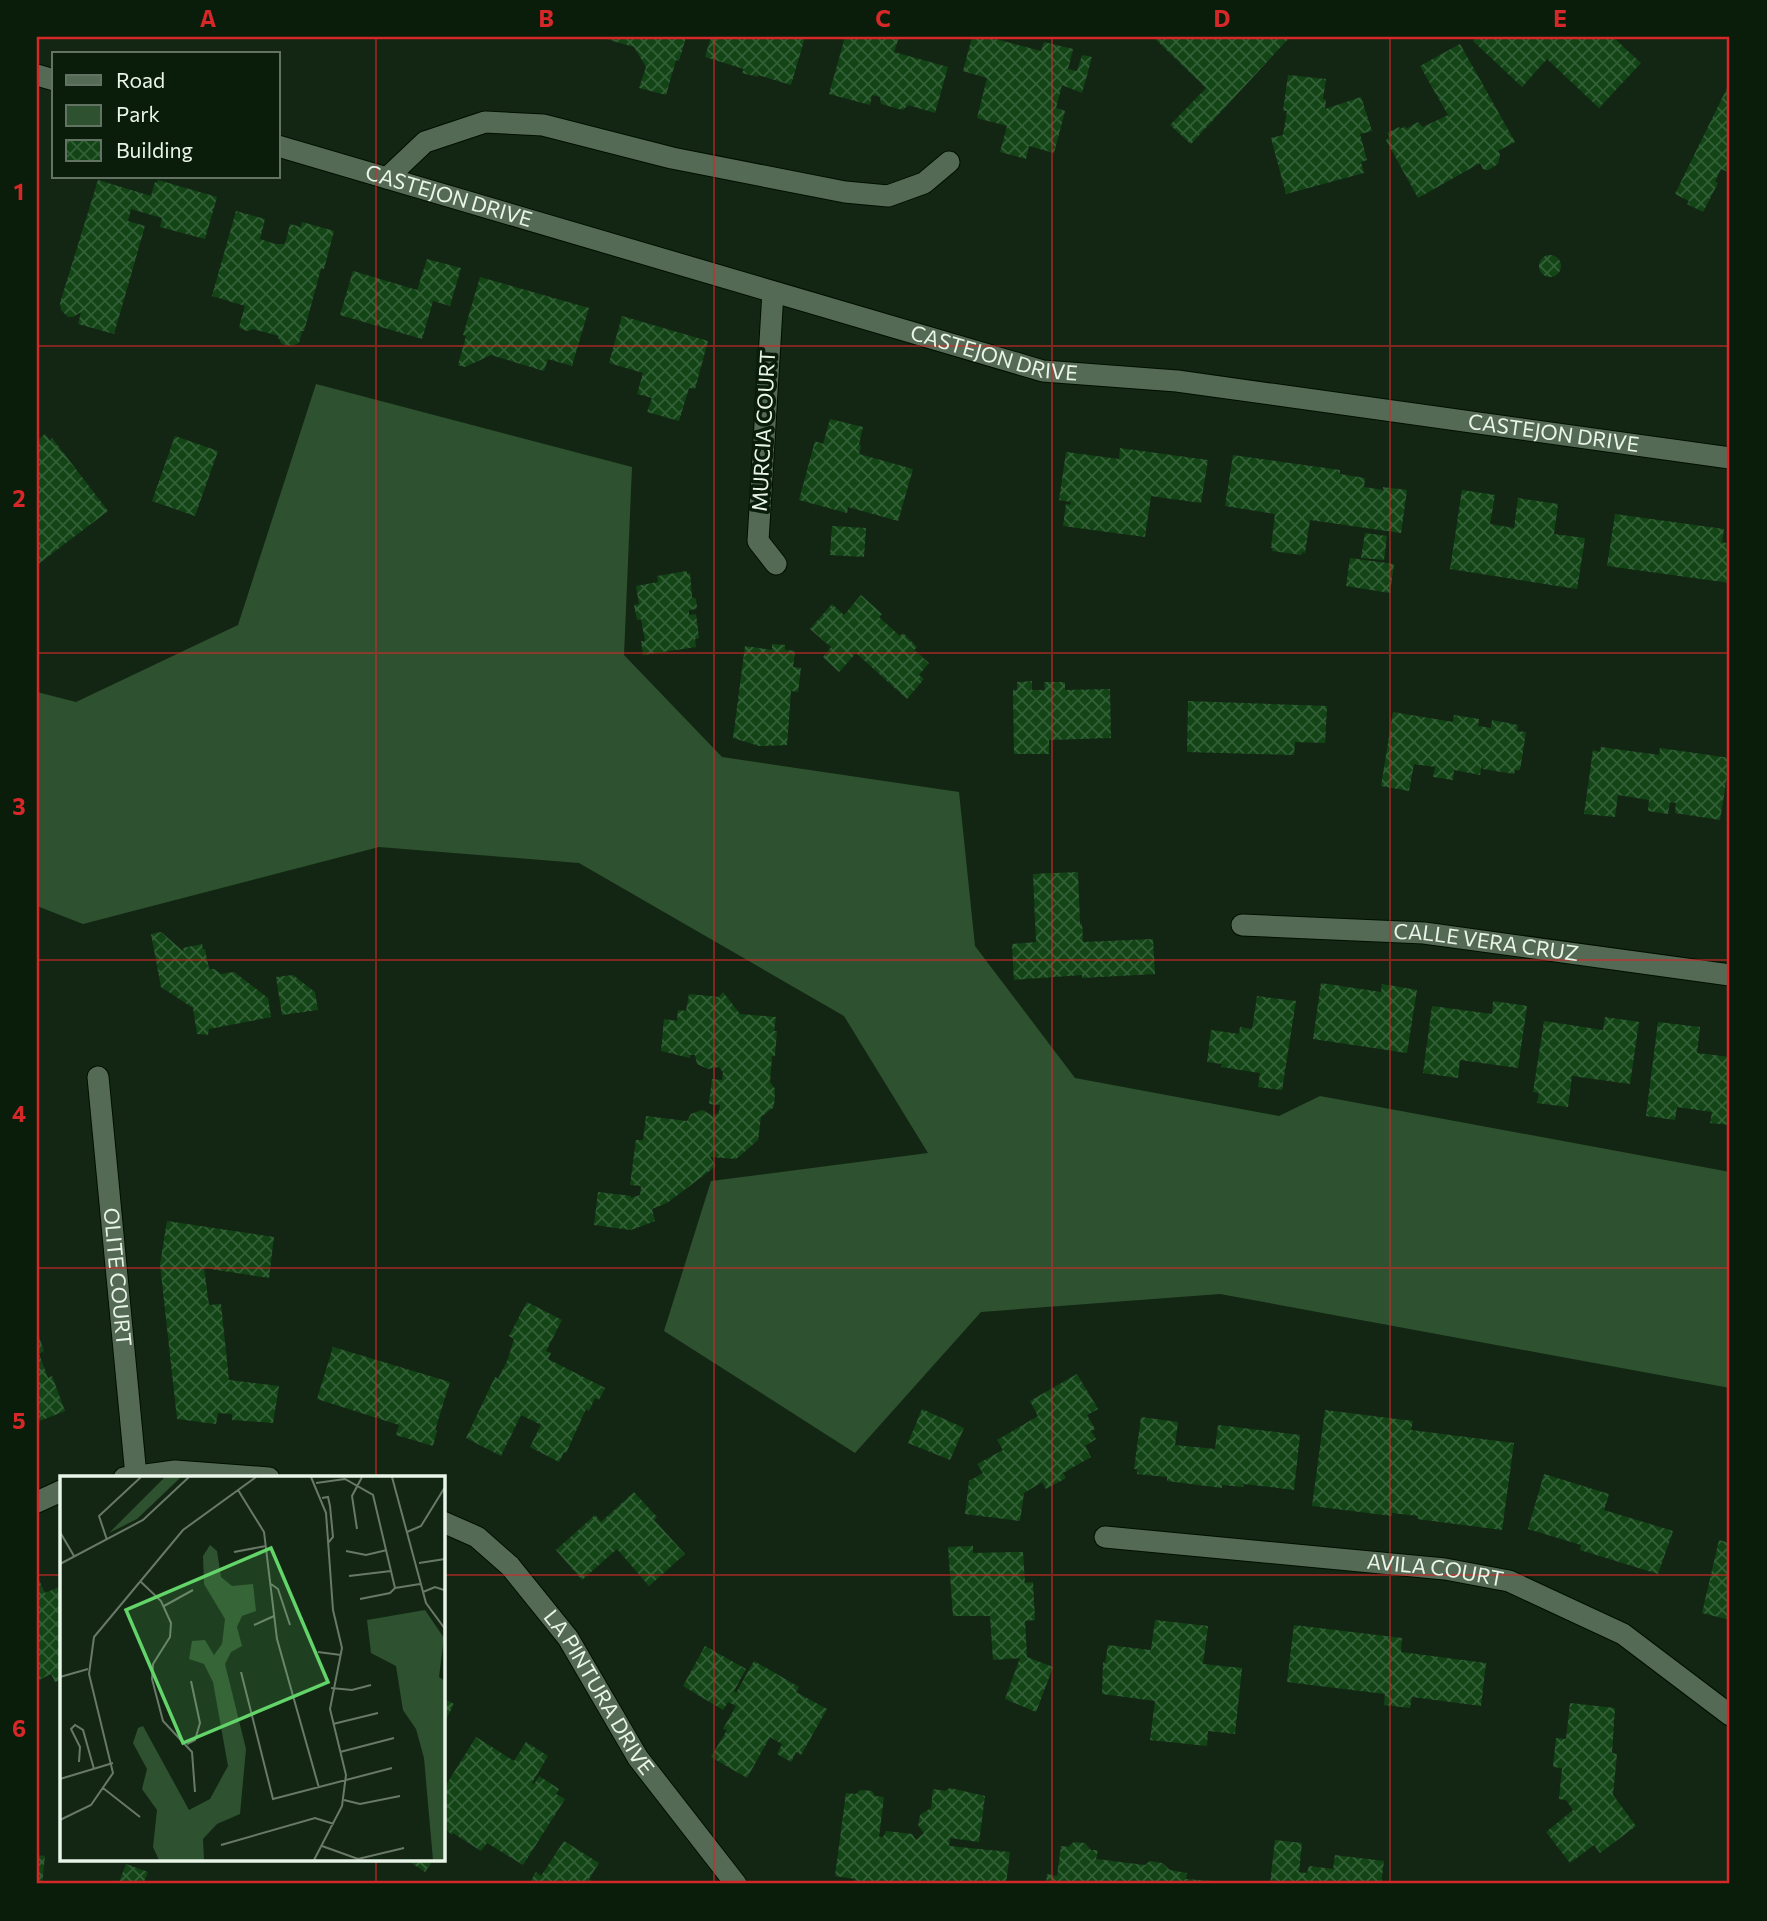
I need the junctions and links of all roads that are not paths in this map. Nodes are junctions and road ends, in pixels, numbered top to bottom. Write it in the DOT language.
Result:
graph roads {
  1 [pos="280,147"];
  2 [pos="950,162"];
  3 [pos="387,178"];
  4 [pos="773,292"];
  5 [pos="1730,458"];
  6 [pos="776,564"];
  7 [pos="1242,925"];
  8 [pos="1730,975"];
  9 [pos="98,1077"];
  10 [pos="130,1476"];
  11 [pos="138,1476"];
  12 [pos="242,1476"];
  13 [pos="60,1491"];
  14 [pos="37,1502"];
  15 [pos="444,1522"];
  16 [pos="1105,1538"];
  17 [pos="1730,1715"];
  18 [pos="736,1884"];
  1 -- 3 [label="street, CASTEJON DRIVE"];
  2 -- 3 [label="street"];
  3 -- 4 [label="street, CASTEJON DRIVE"];
  4 -- 5 [label="street, CASTEJON DRIVE"];
  4 -- 6 [label="street, MURCIA COURT"];
  7 -- 8 [label="street, CALLE VERA CRUZ"];
  9 -- 10 [label="street, OLITE COURT"];
  11 -- 12 [label="street"];
  13 -- 14 [label="street"];
  15 -- 18 [label="street, LA PINTURA DRIVE"];
  16 -- 17 [label="street, AVILA COURT"];
}
